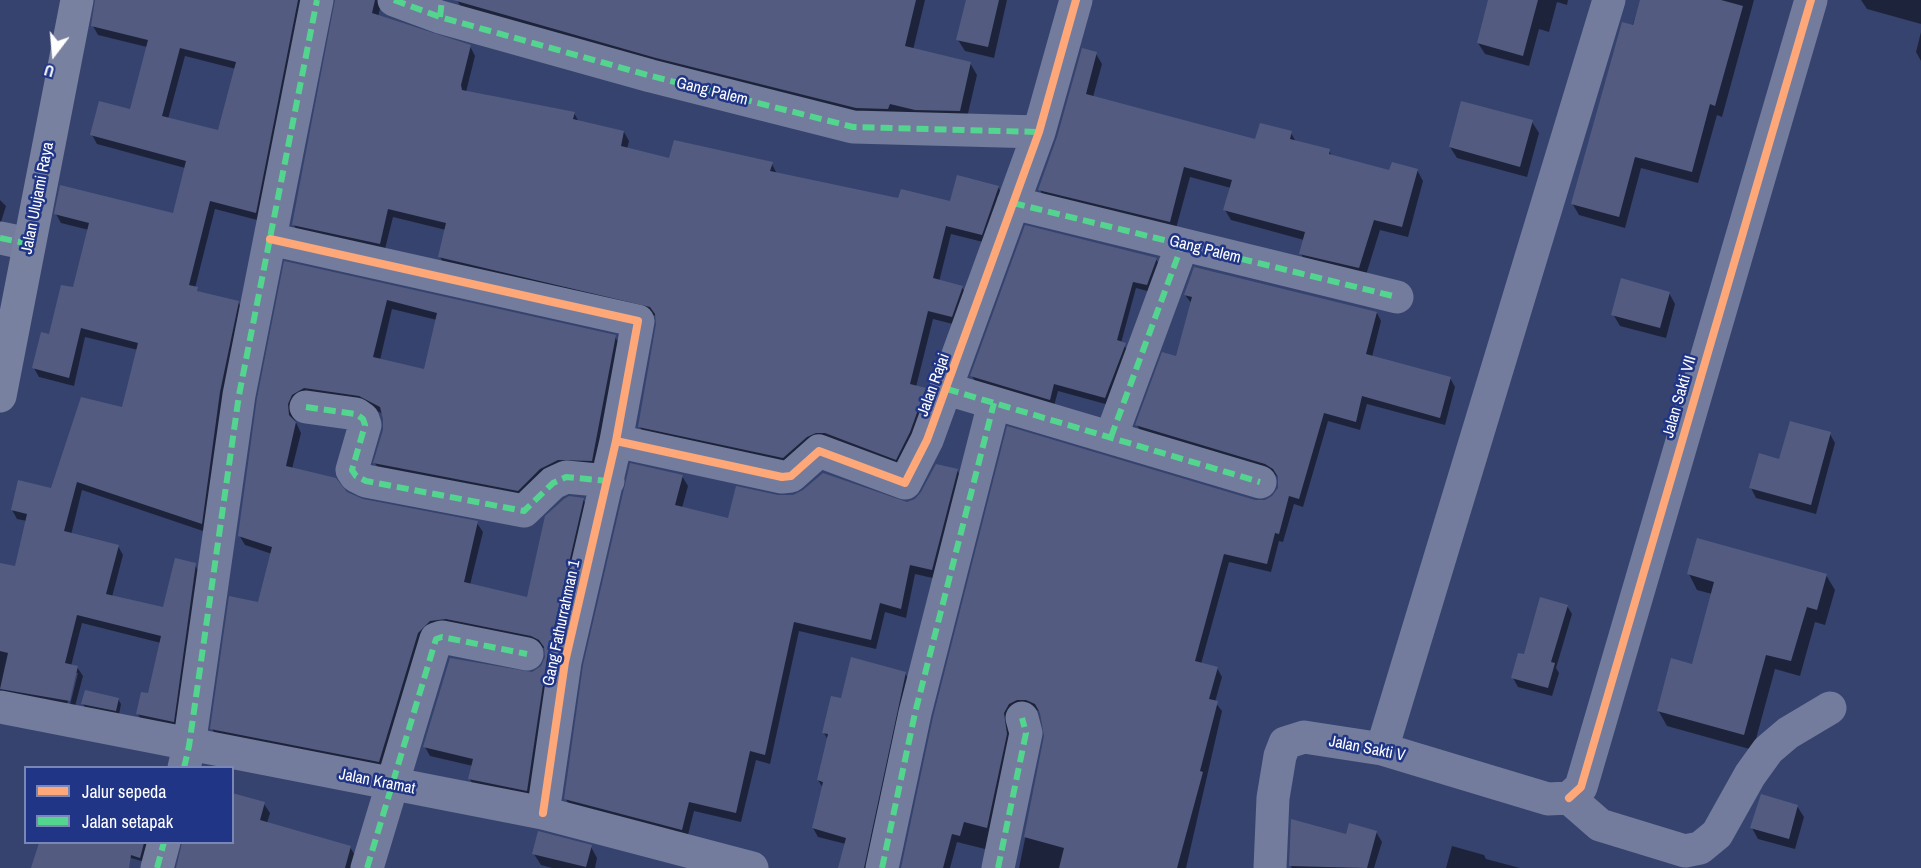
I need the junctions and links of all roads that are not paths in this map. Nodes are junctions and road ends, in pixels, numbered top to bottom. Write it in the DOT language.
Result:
graph roads {
  1 [pos="77,0"];
  2 [pos="317,0"];
  3 [pos="394,0"];
  4 [pos="1076,0"];
  5 [pos="1609,0"];
  6 [pos="1811,0"];
  7 [pos="441,8"];
  8 [pos="1039,132"];
  9 [pos="1012,203"];
  10 [pos="270,239"];
  11 [pos="14,241"];
  12 [pos="1182,245"];
  13 [pos="1397,297"];
  14 [pos="947,389"];
  15 [pos="0,396"];
  16 [pos="994,403"];
  17 [pos="306,407"];
  18 [pos="1111,437"];
  19 [pos="616,441"];
  20 [pos="608,481"];
  21 [pos="1260,482"];
  22 [pos="526,654"];
  23 [pos="0,707"];
  24 [pos="1830,708"];
  25 [pos="1022,718"];
  26 [pos="1382,749"];
  27 [pos="187,757"];
  28 [pos="394,785"];
  29 [pos="1569,798"];
  30 [pos="543,813"];
  31 [pos="164,844"];
  32 [pos="157,868"];
  33 [pos="367,868"];
  34 [pos="752,868"];
  35 [pos="882,868"];
  36 [pos="998,868"];
  37 [pos="1270,868"];
  1 -- 11 [label="street, Jalan Ulujami Raya"];
  2 -- 10 [label="street"];
  3 -- 7 [label="street, Gang Palem"];
  4 -- 8 [label="street, Jalan Rajai"];
  5 -- 26 [label="street"];
  6 -- 29 [label="street, Jalan Sakti VII"];
  7 -- 8 [label="street, Gang Palem"];
  8 -- 9 [label="street, Jalan Rajai"];
  9 -- 12 [label="street, Gang Palem"];
  9 -- 14 [label="street, Jalan Rajai"];
  10 -- 19 [label="street, Gang Fathurrahman 1"];
  10 -- 27 [label="street"];
  11 -- 15 [label="street, Jalan Ulujami Raya"];
  12 -- 13 [label="street, Gang Palem"];
  12 -- 18 [label="street"];
  14 -- 16 [label="street"];
  14 -- 19 [label="street, Jalan Rajai"];
  16 -- 18 [label="street"];
  16 -- 35 [label="street"];
  17 -- 20 [label="street"];
  18 -- 21 [label="street"];
  19 -- 20 [label="street, Gang Fathurrahman 1"];
  20 -- 30 [label="street, Gang Fathurrahman 1"];
  22 -- 28 [label="street"];
  23 -- 27 [label="street, Jalan Kramat"];
  24 -- 29 [label="street"];
  25 -- 36 [label="street"];
  26 -- 29 [label="street, Jalan Sakti V"];
  26 -- 37 [label="street, Jalan Sakti V"];
  27 -- 28 [label="street, Jalan Kramat"];
  28 -- 30 [label="street, Jalan Kramat"];
  28 -- 33 [label="street"];
  30 -- 34 [label="street, Jalan Kramat"];
  31 -- 32 [label="street"];
}
